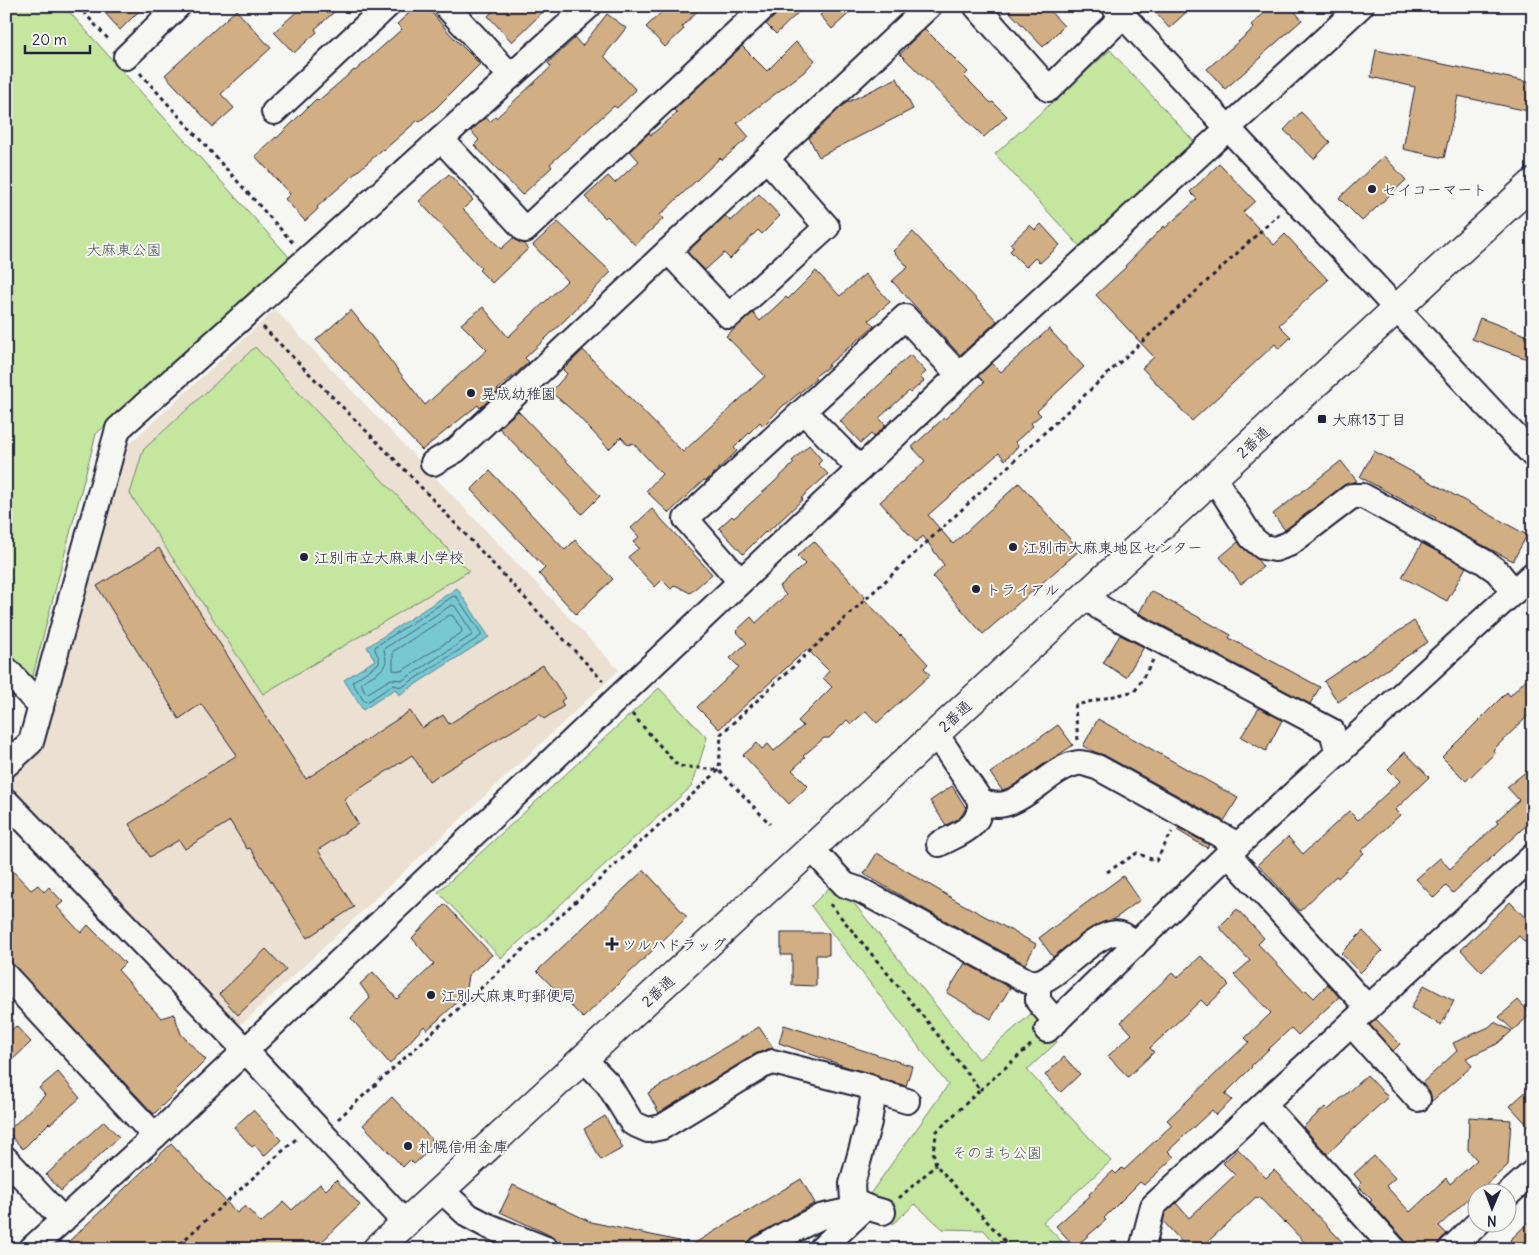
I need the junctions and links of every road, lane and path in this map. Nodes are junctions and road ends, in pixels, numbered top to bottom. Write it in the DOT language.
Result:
graph roads {
  1 [pos="78,6"];
  2 [pos="178,6"];
  3 [pos="387,6"];
  4 [pos="446,6"];
  5 [pos="589,6"];
  6 [pos="765,6"];
  7 [pos="976,6"];
  8 [pos="1361,6"];
  9 [pos="919,10"];
  10 [pos="1119,11"];
  11 [pos="126,57"];
  12 [pos="511,76"];
  13 [pos="274,112"];
  14 [pos="1229,129"];
  15 [pos="441,139"];
  16 [pos="766,158"];
  17 [pos="1533,183"];
  18 [pos="1294,200"];
  19 [pos="293,244"];
  20 [pos="668,251"];
  21 [pos="1396,310"];
  22 [pos="259,324"];
  23 [pos="959,375"];
  24 [pos="803,411"];
  25 [pos="1533,455"];
  26 [pos="433,463"];
  27 [pos="860,469"];
  28 [pos="1214,478"];
  29 [pos="1533,574"];
  30 [pos="740,581"];
  31 [pos="1514,592"];
  32 [pos="1088,594"];
  33 [pos="1164,643"];
  34 [pos="6,670"];
  35 [pos="607,686"];
  36 [pos="41,707"];
  37 [pos="626,708"];
  38 [pos="936,734"];
  39 [pos="1338,754"];
  40 [pos="1080,762"];
  41 [pos="6,765"];
  42 [pos="719,770"];
  43 [pos="980,800"];
  44 [pos="6,801"];
  45 [pos="1182,814"];
  46 [pos="770,824"];
  47 [pos="939,844"];
  48 [pos="812,848"];
  49 [pos="1233,850"];
  50 [pos="1533,856"];
  51 [pos="1107,872"];
  52 [pos="828,902"];
  53 [pos="1134,946"];
  54 [pos="6,976"];
  55 [pos="1038,982"];
  56 [pos="1368,1008"];
  57 [pos="1351,1024"];
  58 [pos="1051,1026"];
  59 [pos="245,1050"];
  60 [pos="584,1059"];
  61 [pos="980,1090"];
  62 [pos="873,1098"];
  63 [pos="1418,1099"];
  64 [pos="907,1101"];
  65 [pos="1264,1105"];
  66 [pos="318,1128"];
  67 [pos="155,1136"];
  68 [pos="6,1159"];
  69 [pos="936,1165"];
  70 [pos="1533,1172"];
  71 [pos="1516,1187"];
  72 [pos="442,1190"];
  73 [pos="875,1210"];
  74 [pos="63,1220"];
  75 [pos="405,1223"];
  76 [pos="1469,1232"];
  77 [pos="32,1249"];
  78 [pos="174,1249"];
  79 [pos="377,1249"];
  80 [pos="546,1249"];
  81 [pos="760,1249"];
  82 [pos="821,1249"];
  83 [pos="1012,1249"];
  84 [pos="1142,1249"];
  85 [pos="1394,1249"];
  86 [pos="1451,1249"];
  1 -- 11 [label="path"];
  2 -- 11 [label="street"];
  3 -- 13 [label="street"];
  4 -- 12 [label="street"];
  5 -- 12 [label="street"];
  6 -- 15 [label="street"];
  7 -- 10 [label="street"];
  8 -- 14 [label="street"];
  9 -- 16 [label="street"];
  10 -- 14 [label="street"];
  11 -- 19 [label="path"];
  12 -- 15 [label="street"];
  14 -- 18 [label="street"];
  14 -- 23 [label="street"];
  15 -- 36 [label="street"];
  16 -- 20 [label="street"];
  16 -- 20 [label="street"];
  17 -- 21 [label="main road, 2番通"];
  18 -- 21 [label="street"];
  18 -- 42 [label="path"];
  20 -- 26 [label="street"];
  21 -- 25 [label="street"];
  21 -- 28 [label="main road, 2番通"];
  22 -- 35 [label="path"];
  23 -- 24 [label="street"];
  23 -- 27 [label="street"];
  24 -- 27 [label="street"];
  24 -- 30 [label="street"];
  27 -- 30 [label="street"];
  28 -- 31 [label="street"];
  28 -- 32 [label="main road, 2番通"];
  29 -- 31 [label="street"];
  30 -- 59 [label="street"];
  31 -- 39 [label="street"];
  32 -- 33 [label="street"];
  32 -- 38 [label="main road, 2番通"];
  33 -- 39 [label="street"];
  33 -- 40 [label="path"];
  34 -- 36 [label="street"];
  36 -- 41 [label="street"];
  37 -- 42 [label="path"];
  38 -- 43 [label="street"];
  38 -- 48 [label="main road, 2番通"];
  39 -- 49 [label="street"];
  40 -- 43 [label="street"];
  40 -- 45 [label="street"];
  42 -- 46 [label="path"];
  42 -- 66 [label="path"];
  43 -- 47 [label="street"];
  44 -- 59 [label="street"];
  45 -- 49 [label="street"];
  45 -- 51 [label="path"];
  48 -- 55 [label="street"];
  48 -- 60 [label="main road, 2番通"];
  49 -- 53 [label="street"];
  49 -- 56 [label="street"];
  50 -- 56 [label="street"];
  52 -- 61 [label="path"];
  53 -- 55 [label="street"];
  53 -- 58 [label="street"];
  54 -- 67 [label="street"];
  55 -- 58 [label="street"];
  56 -- 57 [label="street"];
  57 -- 63 [label="street"];
  57 -- 65 [label="street"];
  58 -- 61 [label="path"];
  59 -- 66 [label="street"];
  59 -- 67 [label="street"];
  60 -- 62 [label="street"];
  60 -- 72 [label="main road, 2番通"];
  61 -- 69 [label="path"];
  62 -- 64 [label="street"];
  62 -- 73 [label="street"];
  65 -- 84 [label="street"];
  65 -- 85 [label="street"];
  66 -- 75 [label="street"];
  66 -- 78 [label="path"];
  67 -- 74 [label="street"];
  68 -- 74 [label="street"];
  69 -- 73 [label="path"];
  69 -- 83 [label="path"];
  70 -- 71 [label="street"];
  72 -- 75 [label="main road, 2番通"];
  72 -- 80 [label="street"];
  73 -- 81 [label="street"];
  73 -- 82 [label="street"];
  74 -- 77 [label="street"];
  75 -- 79 [label="main road, 2番通"];
  76 -- 86 [label="street"];
}
